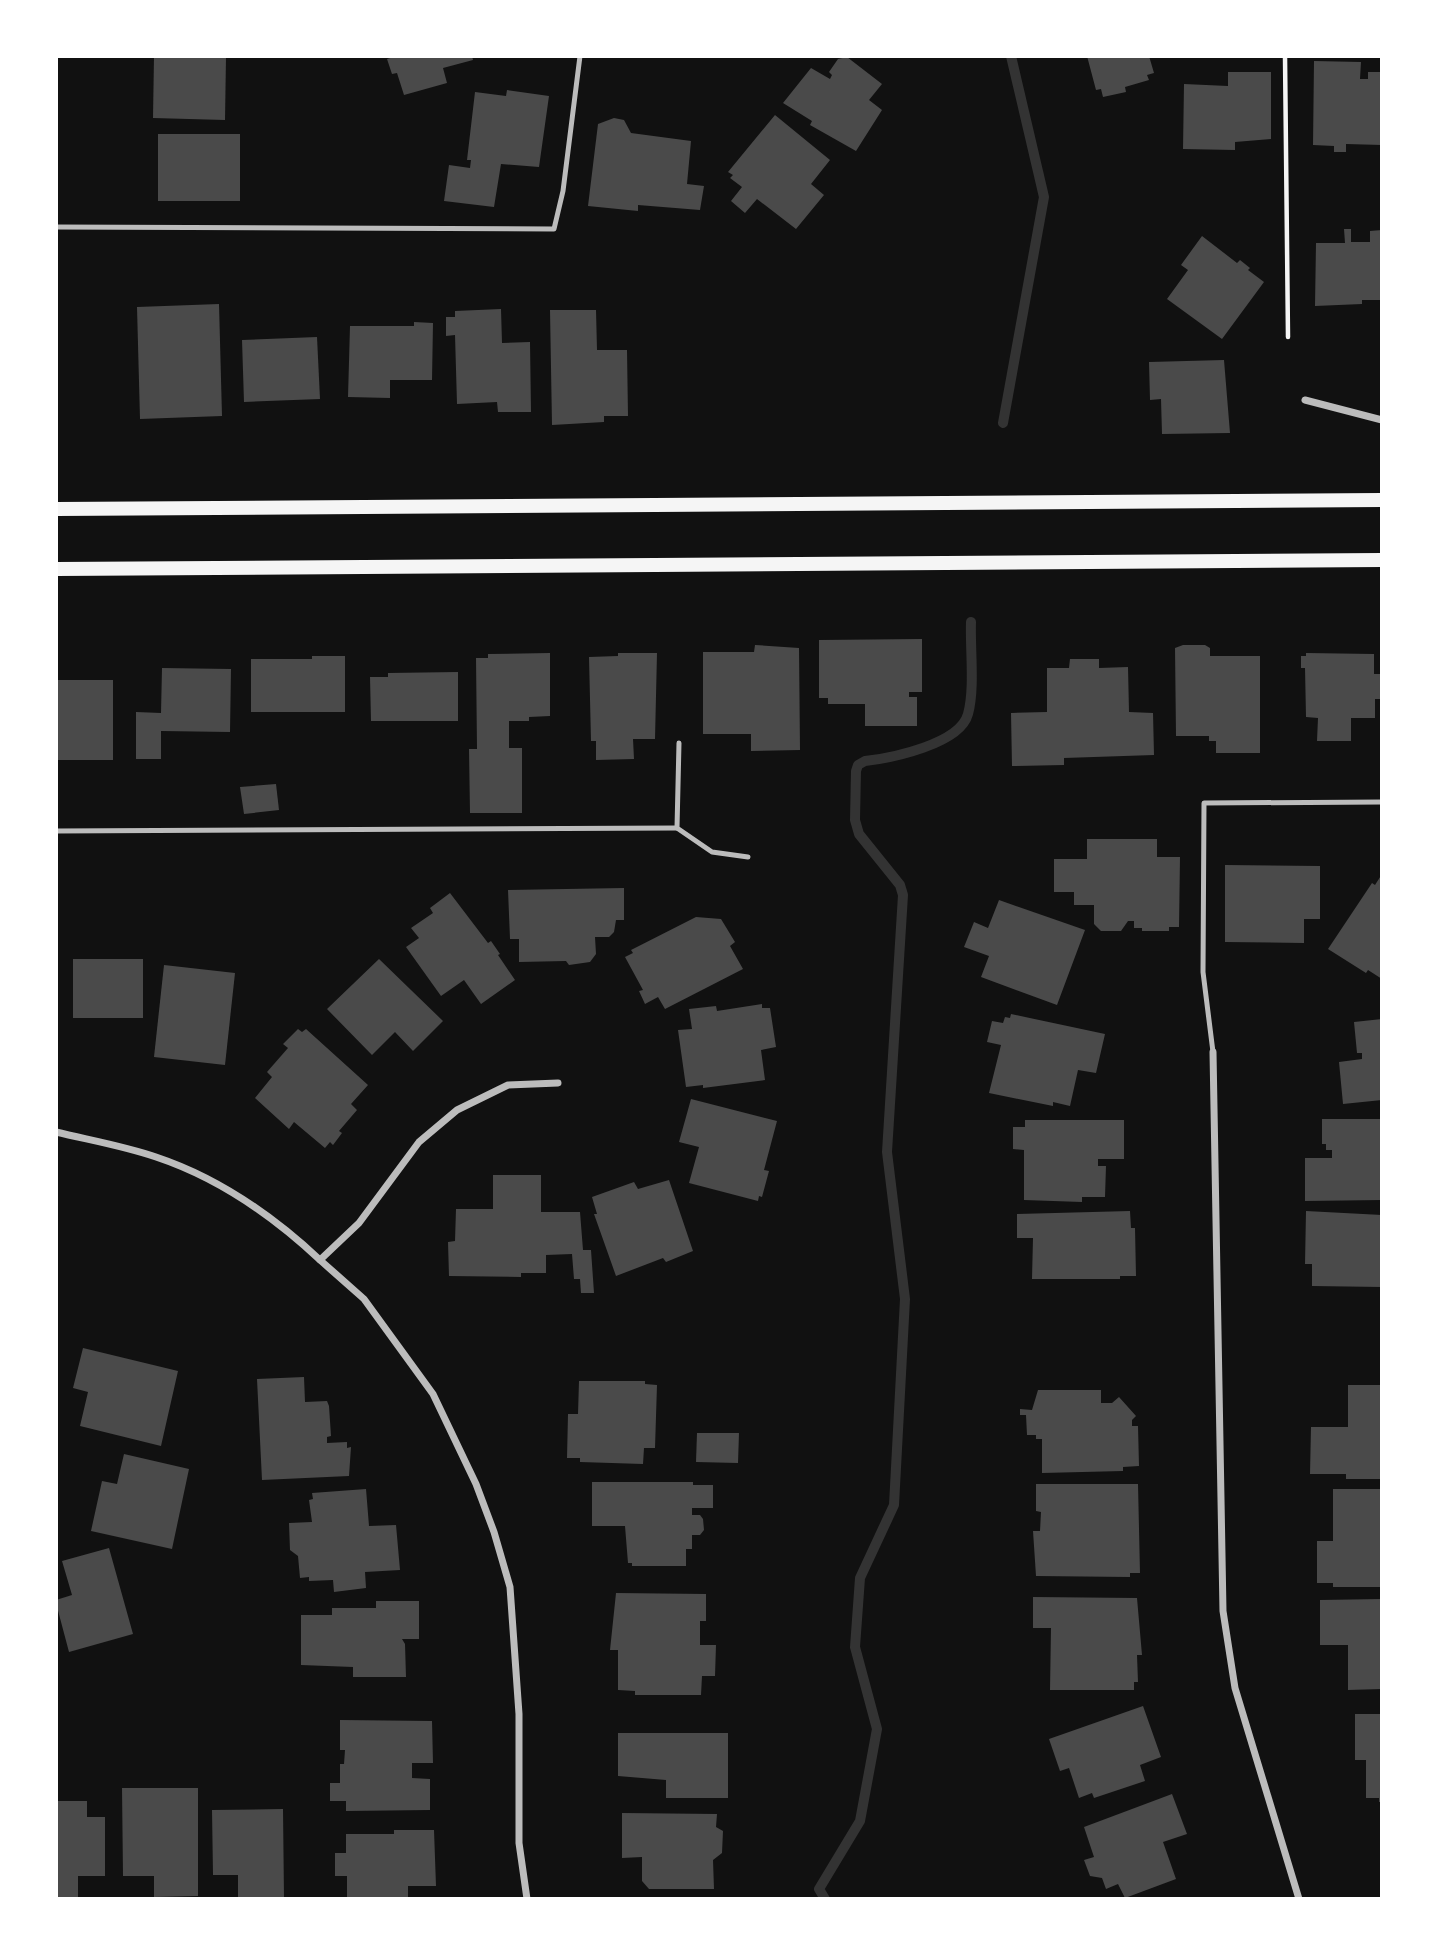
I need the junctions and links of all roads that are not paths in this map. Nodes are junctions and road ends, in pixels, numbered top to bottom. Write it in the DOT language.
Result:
graph roads {
  1 [pos="580,56"];
  2 [pos="56,227"];
  3 [pos="1305,400"];
  4 [pos="1382,419"];
  5 [pos="1382,500"];
  6 [pos="56,509"];
  7 [pos="1382,560"];
  8 [pos="56,569"];
  9 [pos="679,743"];
  10 [pos="1382,802"];
  11 [pos="677,828"];
  12 [pos="56,831"];
  13 [pos="748,857"];
  14 [pos="1213,1052"];
  15 [pos="558,1083"];
  16 [pos="56,1132"];
  17 [pos="320,1259"];
  18 [pos="527,1899"];
  19 [pos="1299,1899"];
  1 -- 2 [label="lane"];
  3 -- 4 [label="street"];
  5 -- 6 [label="main road"];
  7 -- 8 [label="main road"];
  9 -- 11 [label="lane"];
  10 -- 14 [label="lane"];
  11 -- 12 [label="lane"];
  11 -- 13 [label="lane"];
  14 -- 19 [label="street"];
  15 -- 17 [label="street"];
  16 -- 17 [label="street"];
  17 -- 18 [label="street"];
}
